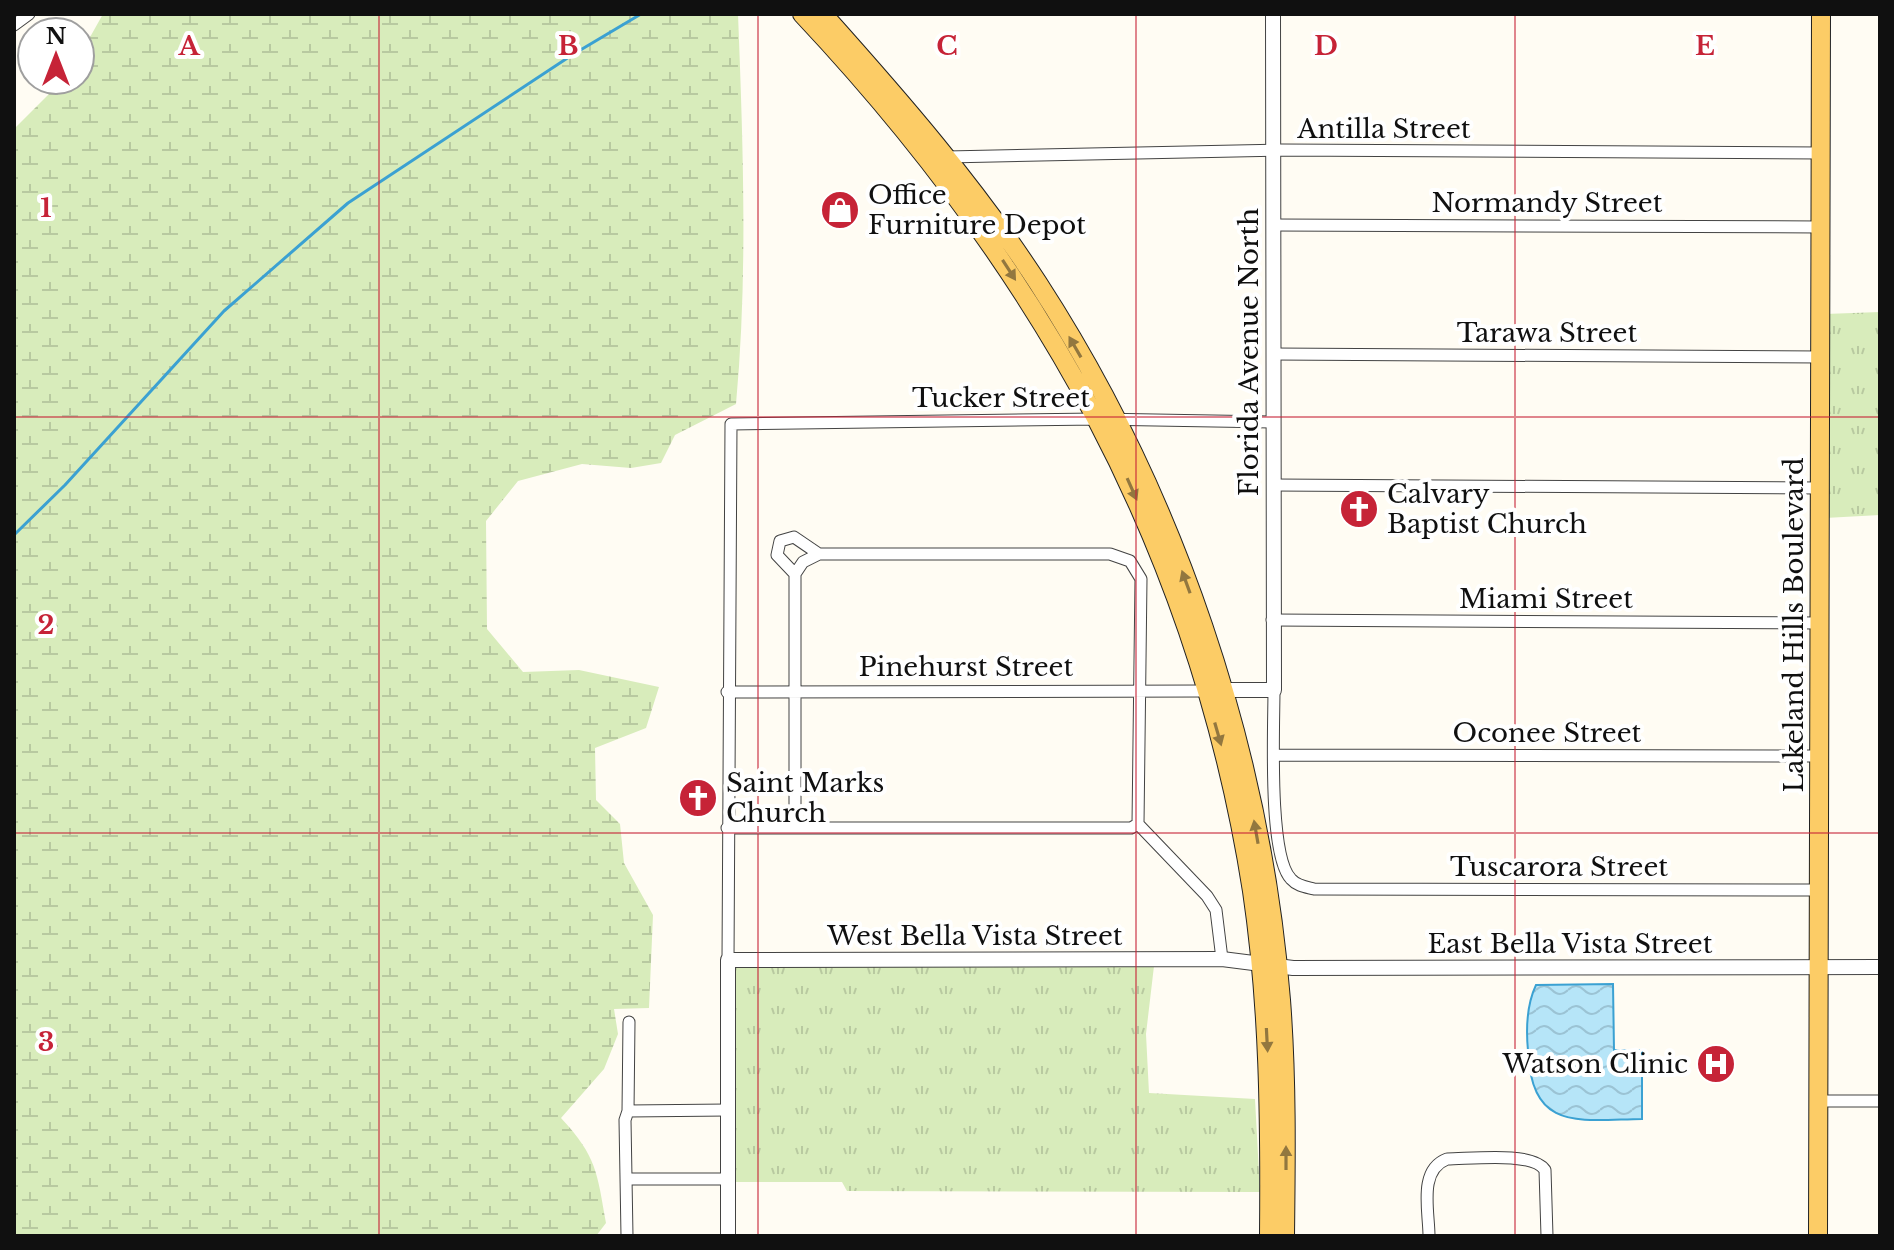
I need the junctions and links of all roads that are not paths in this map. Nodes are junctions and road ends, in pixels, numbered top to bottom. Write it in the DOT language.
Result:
graph roads {
  1 [pos="29,14"];
  2 [pos="802,14"];
  3 [pos="813,14"];
  4 [pos="823,14"];
  5 [pos="1273,14"];
  6 [pos="1821,14"];
  7 [pos="14,25"];
  8 [pos="873,70"];
  9 [pos="886,107"];
  10 [pos="1272,153"];
  11 [pos="1821,153"];
  12 [pos="947,157"];
  13 [pos="986,209"];
  14 [pos="1273,225"];
  15 [pos="1820,227"];
  16 [pos="1273,354"];
  17 [pos="1821,357"];
  18 [pos="1106,419"];
  19 [pos="1273,422"];
  20 [pos="1273,485"];
  21 [pos="1821,488"];
  22 [pos="819,554"];
  23 [pos="795,574"];
  24 [pos="1272,620"];
  25 [pos="1820,623"];
  26 [pos="1274,690"];
  27 [pos="795,691"];
  28 [pos="1141,691"];
  29 [pos="1214,691"];
  30 [pos="727,692"];
  31 [pos="1274,755"];
  32 [pos="1820,756"];
  33 [pos="1138,824"];
  34 [pos="795,827"];
  35 [pos="727,828"];
  36 [pos="1818,890"];
  37 [pos="1222,959"];
  38 [pos="728,960"];
  39 [pos="1269,963"];
  40 [pos="1880,967"];
  41 [pos="1817,968"];
  42 [pos="629,1022"];
  43 [pos="1817,1101"];
  44 [pos="1880,1101"];
  45 [pos="728,1110"];
  46 [pos="628,1111"];
  47 [pos="627,1179"];
  48 [pos="728,1179"];
  49 [pos="627,1236"];
  50 [pos="728,1236"];
  51 [pos="1269,1236"];
  52 [pos="1285,1236"];
  53 [pos="1429,1236"];
  54 [pos="1547,1236"];
  55 [pos="1818,1236"];
  1 -- 7 [label="street"];
  2 -- 9 [label="main road"];
  3 -- 8 [label="main road"];
  4 -- 8 [label="main road"];
  5 -- 10 [label="street, Florida Avenue North"];
  6 -- 11 [label="main road, Lakeland Hills Boulevard"];
  8 -- 12 [label="main road"];
  9 -- 13 [label="main road"];
  9 -- 18 [label="main road, one-way"];
  10 -- 11 [label="street, Antilla Street"];
  10 -- 12 [label="street, Antilla Street"];
  10 -- 14 [label="street, Florida Avenue North"];
  11 -- 15 [label="main road, Lakeland Hills Boulevard"];
  12 -- 13 [label="main road"];
  18 -- 13 [label="main road, one-way"];
  14 -- 15 [label="street, Normandy Street"];
  14 -- 16 [label="street, Florida Avenue North"];
  15 -- 17 [label="main road, Lakeland Hills Boulevard"];
  16 -- 17 [label="street, Tarawa Street"];
  16 -- 19 [label="street, Florida Avenue North"];
  17 -- 21 [label="main road, Lakeland Hills Boulevard"];
  18 -- 19 [label="street, Tucker Street"];
  18 -- 29 [label="main road"];
  18 -- 30 [label="street, Tucker Street"];
  19 -- 20 [label="street, Florida Avenue North"];
  20 -- 21 [label="street"];
  20 -- 24 [label="street, Florida Avenue North"];
  21 -- 25 [label="main road, Lakeland Hills Boulevard"];
  22 -- 23 [label="street"];
  22 -- 23 [label="street"];
  22 -- 28 [label="street"];
  23 -- 27 [label="street"];
  24 -- 25 [label="street, Miami Street"];
  24 -- 26 [label="street, Florida Avenue North"];
  25 -- 32 [label="main road, Lakeland Hills Boulevard"];
  26 -- 29 [label="street, Pinehurst Street"];
  26 -- 31 [label="street"];
  27 -- 28 [label="street, Pinehurst Street"];
  27 -- 30 [label="street, Pinehurst Street"];
  27 -- 34 [label="street"];
  28 -- 29 [label="street, Pinehurst Street"];
  28 -- 33 [label="street"];
  29 -- 39 [label="main road"];
  30 -- 35 [label="street"];
  31 -- 32 [label="street, Oconee Street"];
  31 -- 36 [label="street, Tuscarora Street"];
  32 -- 36 [label="main road, Lakeland Hills Boulevard"];
  33 -- 34 [label="street"];
  33 -- 37 [label="street"];
  34 -- 35 [label="street"];
  35 -- 38 [label="street"];
  36 -- 41 [label="main road, Lakeland Hills Boulevard"];
  37 -- 38 [label="street, West Bella Vista Street"];
  37 -- 39 [label="street, West Bella Vista Street"];
  38 -- 45 [label="street"];
  39 -- 41 [label="street, East Bella Vista Street"];
  39 -- 51 [label="main road, one-way"];
  52 -- 39 [label="main road, one-way"];
  40 -- 41 [label="street, East Bella Vista Street"];
  41 -- 43 [label="main road, Lakeland Hills Boulevard"];
  42 -- 46 [label="street"];
  43 -- 44 [label="street"];
  43 -- 55 [label="main road, Lakeland Hills Boulevard"];
  45 -- 46 [label="street"];
  45 -- 48 [label="street"];
  46 -- 47 [label="street"];
  47 -- 48 [label="street"];
  47 -- 49 [label="street"];
  48 -- 50 [label="street"];
  53 -- 54 [label="street"];
}
